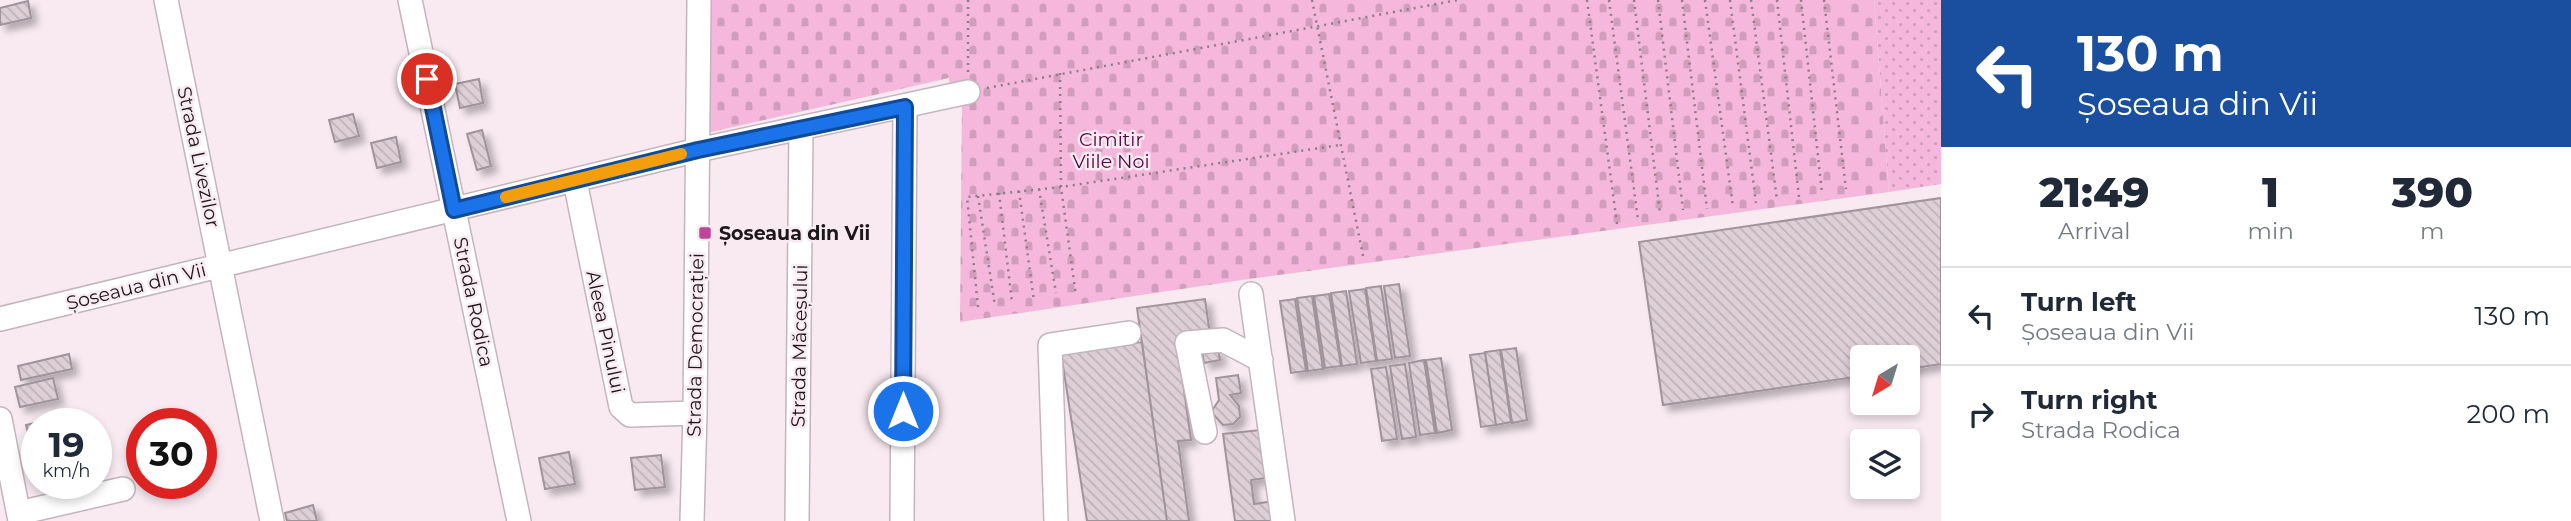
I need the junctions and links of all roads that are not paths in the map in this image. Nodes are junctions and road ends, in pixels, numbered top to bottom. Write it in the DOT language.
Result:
graph roads {
  1 [pos="166,0"];
  2 [pos="410,0"];
  3 [pos="699,0"];
  4 [pos="968,92"];
  5 [pos="905,107"];
  6 [pos="801,129"];
  7 [pos="698,150"];
  8 [pos="575,181"];
  9 [pos="454,210"];
  10 [pos="222,265"];
  11 [pos="1251,294"];
  12 [pos="0,319"];
  13 [pos="1129,333"];
  14 [pos="1261,360"];
  15 [pos="695,413"];
  16 [pos="0,419"];
  17 [pos="1205,432"];
  18 [pos="123,489"];
  19 [pos="20,517"];
  20 [pos="272,521"];
  21 [pos="519,521"];
  22 [pos="692,521"];
  23 [pos="797,521"];
  24 [pos="902,521"];
  25 [pos="1056,521"];
  26 [pos="1283,521"];
  1 -- 10 [label="street, Strada Livezilor"];
  2 -- 9 [label="street, Strada Rodica"];
  3 -- 7 [label="street, Strada Democrației"];
  4 -- 5 [label="street, Șoseaua din Vii"];
  5 -- 6 [label="street, Șoseaua din Vii"];
  5 -- 24 [label="street"];
  6 -- 7 [label="street, Șoseaua din Vii"];
  6 -- 23 [label="street, Strada Măceșului"];
  7 -- 8 [label="street, Șoseaua din Vii"];
  7 -- 15 [label="street, Strada Democrației"];
  8 -- 9 [label="street, Șoseaua din Vii"];
  8 -- 15 [label="street, Aleea Pinului"];
  9 -- 10 [label="street, Șoseaua din Vii"];
  9 -- 21 [label="street, Strada Rodica"];
  10 -- 12 [label="street, Șoseaua din Vii"];
  10 -- 20 [label="street, Strada Livezilor"];
  11 -- 14 [label="street"];
  13 -- 25 [label="street"];
  14 -- 17 [label="street"];
  14 -- 26 [label="street"];
  15 -- 22 [label="street, Strada Democrației"];
  16 -- 19 [label="street"];
  18 -- 19 [label="street"];
}
